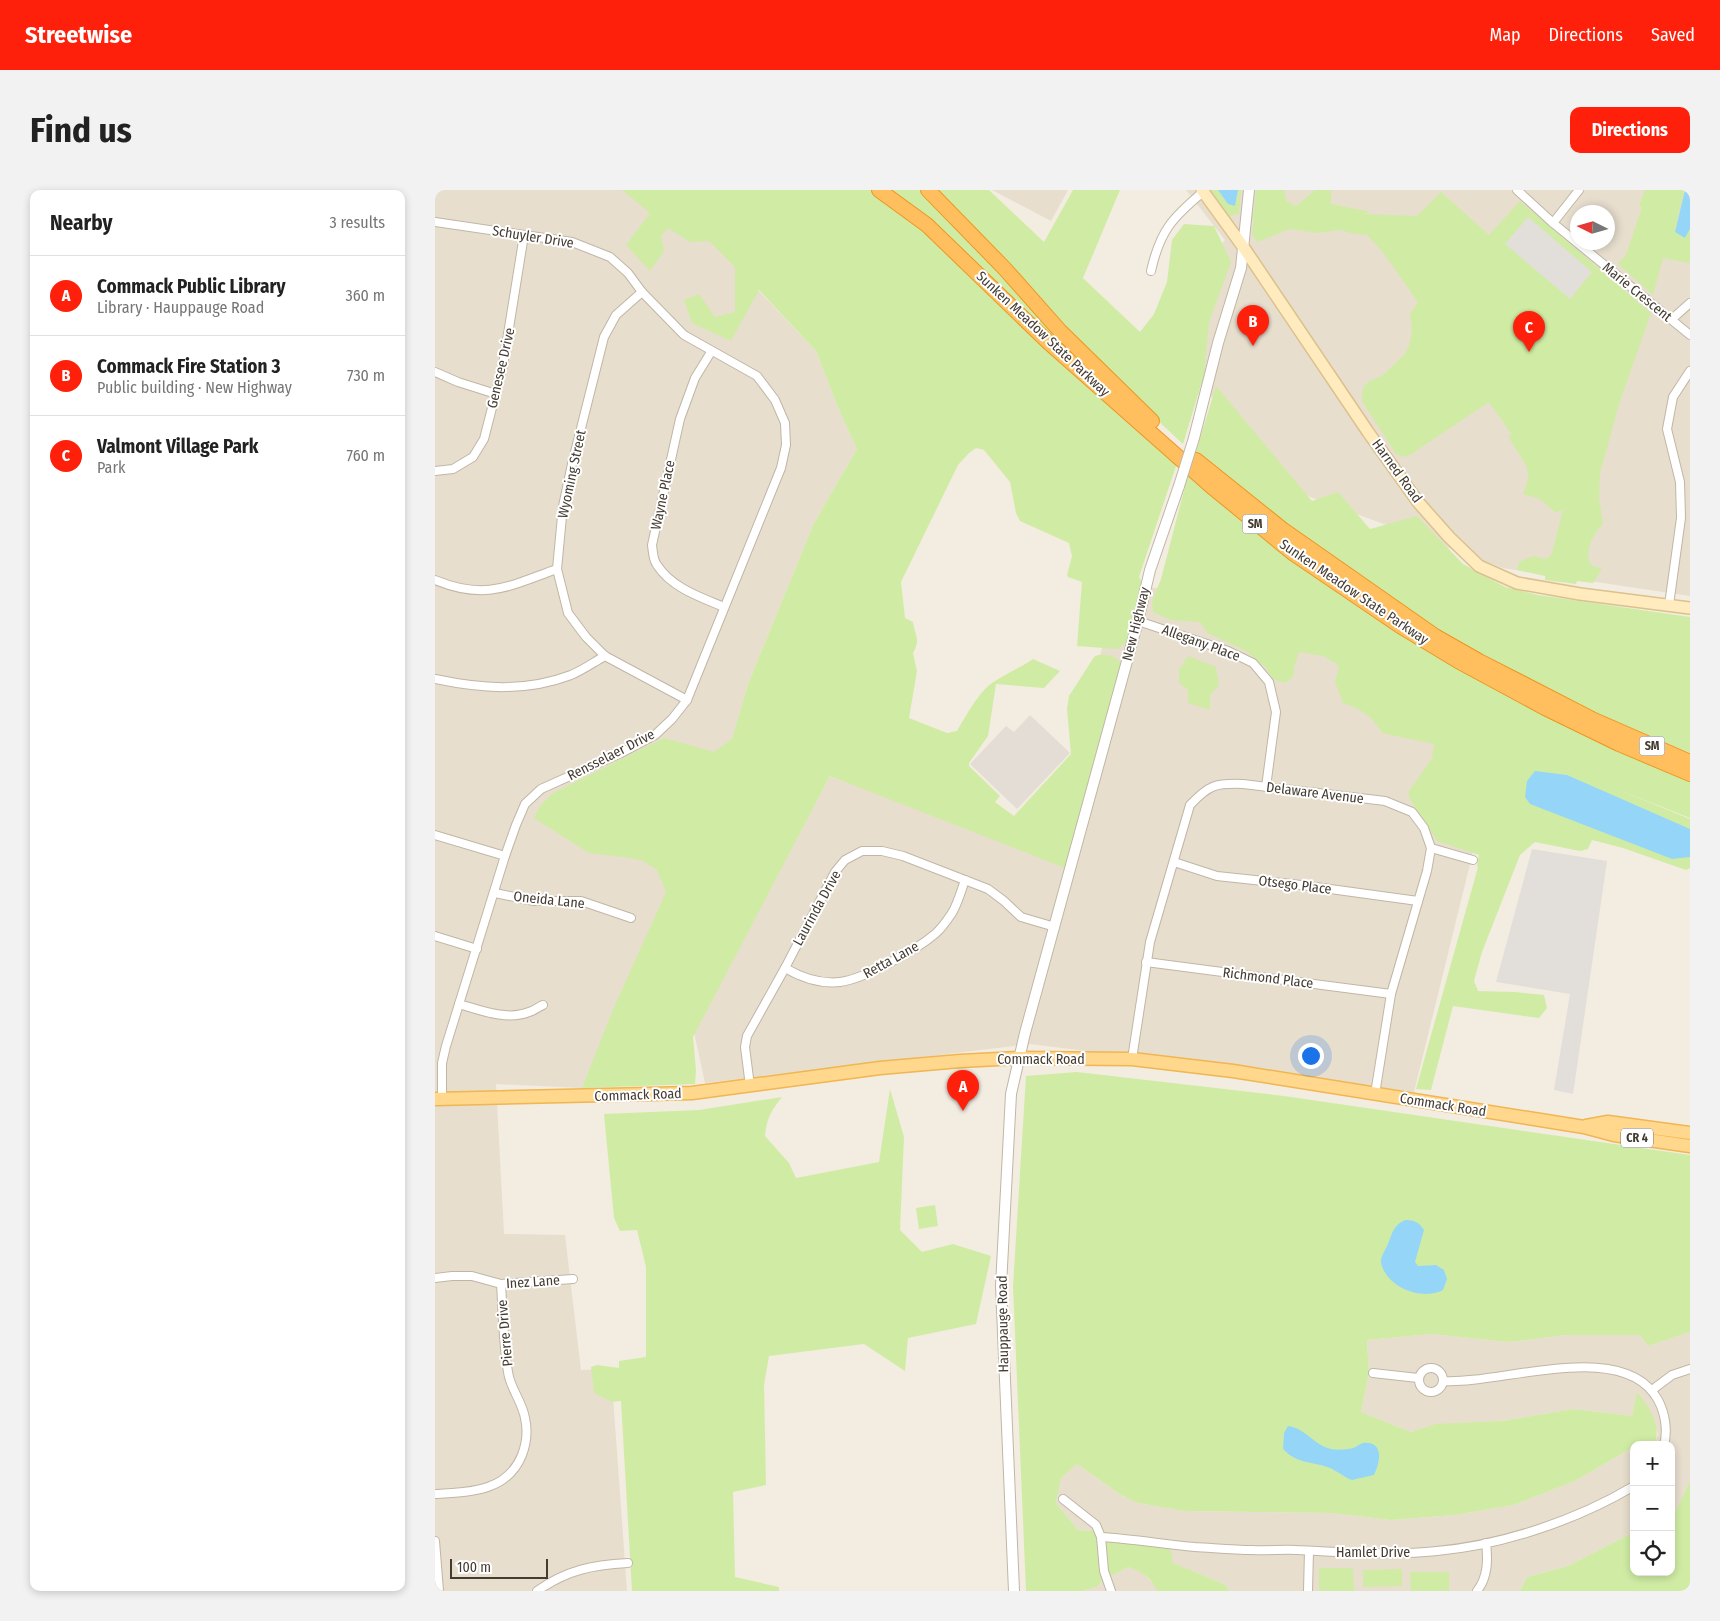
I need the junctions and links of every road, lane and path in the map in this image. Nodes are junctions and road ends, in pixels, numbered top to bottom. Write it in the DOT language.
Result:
graph roads {
  1 [pos="879,190"];
  2 [pos="928,190"];
  3 [pos="1249,190"];
  4 [pos="1517,190"];
  5 [pos="1579,190"];
  6 [pos="1203,191"];
  7 [pos="435,222"];
  8 [pos="1553,222"];
  9 [pos="524,235"];
  10 [pos="1244,248"];
  11 [pos="1151,271"];
  12 [pos="642,292"];
  13 [pos="1690,303"];
  14 [pos="1672,319"];
  15 [pos="1690,335"];
  16 [pos="711,352"];
  17 [pos="1690,371"];
  18 [pos="435,372"];
  19 [pos="495,394"];
  20 [pos="435,471"];
  21 [pos="557,569"];
  22 [pos="435,580"];
  23 [pos="1669,605"];
  24 [pos="724,607"];
  25 [pos="1690,608"];
  26 [pos="1138,621"];
  27 [pos="605,656"];
  28 [pos="435,679"];
  29 [pos="687,700"];
  30 [pos="1690,762"];
  31 [pos="1690,774"];
  32 [pos="1266,787"];
  33 [pos="435,834"];
  34 [pos="1431,848"];
  35 [pos="505,856"];
  36 [pos="1473,860"];
  37 [pos="1174,862"];
  38 [pos="965,880"];
  39 [pos="495,893"];
  40 [pos="1418,901"];
  41 [pos="631,918"];
  42 [pos="1055,927"];
  43 [pos="435,936"];
  44 [pos="477,949"];
  45 [pos="1146,962"];
  46 [pos="785,968"];
  47 [pos="1391,994"];
  48 [pos="459,1004"];
  49 [pos="543,1005"];
  50 [pos="1019,1058"];
  51 [pos="1132,1059"];
  52 [pos="750,1086"];
  53 [pos="1375,1094"];
  54 [pos="438,1099"];
  55 [pos="1584,1127"];
  56 [pos="1690,1133"];
  57 [pos="1690,1146"];
  58 [pos="435,1278"];
  59 [pos="573,1279"];
  60 [pos="501,1284"];
  61 [pos="1690,1369"];
  62 [pos="1373,1373"];
  63 [pos="1418,1378"];
  64 [pos="1443,1381"];
  65 [pos="1652,1390"];
  66 [pos="1664,1441"];
  67 [pos="1630,1488"];
  68 [pos="435,1494"];
  69 [pos="1063,1499"];
  70 [pos="1101,1537"];
  71 [pos="435,1541"];
  72 [pos="1486,1543"];
  73 [pos="1309,1551"];
  74 [pos="627,1563"];
  75 [pos="439,1591"];
  76 [pos="537,1591"];
  77 [pos="1014,1591"];
  78 [pos="1111,1591"];
  79 [pos="1308,1591"];
  80 [pos="1477,1591"];
  1 -- 31 [label="highway, Sunken Meadow State Parkway / SM"];
  2 -- 30 [label="highway, Sunken Meadow State Parkway / SM"];
  3 -- 10 [label="street, New Highway"];
  4 -- 8 [label="street, Marie Crescent"];
  5 -- 8 [label="street"];
  6 -- 10 [label="main road, Harned Road"];
  6 -- 11 [label="street"];
  7 -- 9 [label="street, Schuyler Drive"];
  8 -- 14 [label="street, Marie Crescent"];
  9 -- 12 [label="street, Schuyler Drive"];
  9 -- 19 [label="street, Genesee Drive"];
  10 -- 23 [label="main road, Harned Road"];
  10 -- 26 [label="street, New Highway, bridge"];
  12 -- 16 [label="street, Schuyler Drive"];
  12 -- 21 [label="street, Wyoming Street"];
  13 -- 14 [label="street"];
  14 -- 15 [label="street, Marie Crescent"];
  16 -- 24 [label="street, Rensselaer Drive"];
  16 -- 24 [label="street, Wayne Place"];
  17 -- 23 [label="street"];
  18 -- 19 [label="street"];
  19 -- 20 [label="street, Genesee Drive"];
  21 -- 22 [label="street"];
  21 -- 27 [label="street, Wyoming Street"];
  23 -- 25 [label="main road, Harned Road"];
  24 -- 29 [label="street, Rensselaer Drive"];
  26 -- 32 [label="street, Allegany Place"];
  26 -- 42 [label="street, New Highway"];
  27 -- 28 [label="street"];
  27 -- 29 [label="street, Wyoming Street"];
  29 -- 35 [label="street, Rensselaer Drive"];
  32 -- 34 [label="street, Delaware Avenue"];
  32 -- 37 [label="street, Delaware Avenue"];
  33 -- 35 [label="street"];
  34 -- 36 [label="street"];
  34 -- 40 [label="street"];
  35 -- 39 [label="street, Rensselaer Drive"];
  37 -- 40 [label="street, Otsego Place"];
  37 -- 45 [label="street, Delaware Avenue"];
  38 -- 42 [label="street, Laurinda Drive"];
  38 -- 46 [label="street, Retta Lane"];
  38 -- 46 [label="street, Laurinda Drive"];
  39 -- 41 [label="street, Oneida Lane"];
  39 -- 44 [label="street, Rensselaer Drive"];
  40 -- 47 [label="street"];
  42 -- 50 [label="street, New Highway"];
  43 -- 44 [label="street"];
  44 -- 48 [label="street, Rensselaer Drive"];
  45 -- 47 [label="street, Richmond Place"];
  45 -- 51 [label="street, Delaware Avenue"];
  46 -- 52 [label="street, Laurinda Drive"];
  47 -- 53 [label="street"];
  48 -- 49 [label="street"];
  48 -- 54 [label="street, Rensselaer Drive"];
  50 -- 51 [label="main road, Commack Road / CR 4"];
  50 -- 52 [label="main road, Commack Road / CR 4"];
  50 -- 77 [label="street, Hauppauge Road"];
  51 -- 53 [label="main road, Commack Road / CR 4"];
  52 -- 54 [label="main road, Commack Road / CR 4"];
  53 -- 55 [label="main road, Commack Road / CR 4"];
  55 -- 56 [label="main road, Commack Road / CR 4"];
  55 -- 57 [label="main road, Commack Road / CR 4"];
  58 -- 60 [label="street, Inez Lane"];
  59 -- 60 [label="street, Inez Lane"];
  60 -- 68 [label="street, Pierre Drive"];
  61 -- 65 [label="street"];
  62 -- 63 [label="street"];
  63 -- 64 [label="street"];
  63 -- 64 [label="street"];
  64 -- 65 [label="street"];
  65 -- 66 [label="street"];
  67 -- 72 [label="street, Hamlet Drive"];
  69 -- 70 [label="street"];
  70 -- 73 [label="street, Hamlet Drive"];
  70 -- 78 [label="street"];
  71 -- 75 [label="street"];
  72 -- 73 [label="street, Hamlet Drive"];
  72 -- 80 [label="street"];
  73 -- 79 [label="street"];
  74 -- 76 [label="street"];
}
